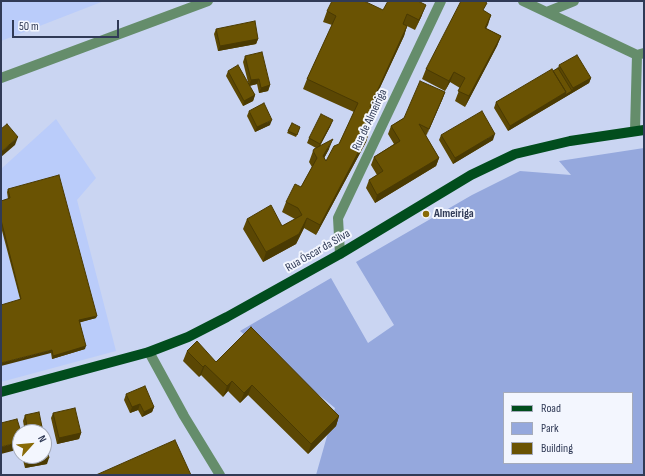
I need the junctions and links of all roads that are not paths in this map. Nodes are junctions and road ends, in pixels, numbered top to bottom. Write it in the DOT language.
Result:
graph roads {
  1 [pos="208,1"];
  2 [pos="441,1"];
  3 [pos="523,1"];
  4 [pos="574,1"];
  5 [pos="546,12"];
  6 [pos="641,54"];
  7 [pos="1,78"];
  8 [pos="640,131"];
  9 [pos="340,254"];
  10 [pos="150,352"];
  11 [pos="1,392"];
  12 [pos="220,475"];
  1 -- 7 [label="street"];
  2 -- 9 [label="street, Rua de Almeiriga"];
  3 -- 5 [label="street"];
  4 -- 5 [label="street"];
  5 -- 6 [label="street"];
  6 -- 8 [label="street"];
  8 -- 9 [label="main road, Rua Óscar da Silva"];
  9 -- 10 [label="main road, Rua Óscar da Silva"];
  10 -- 11 [label="main road, Rua Óscar da Silva"];
  10 -- 12 [label="street"];
}
